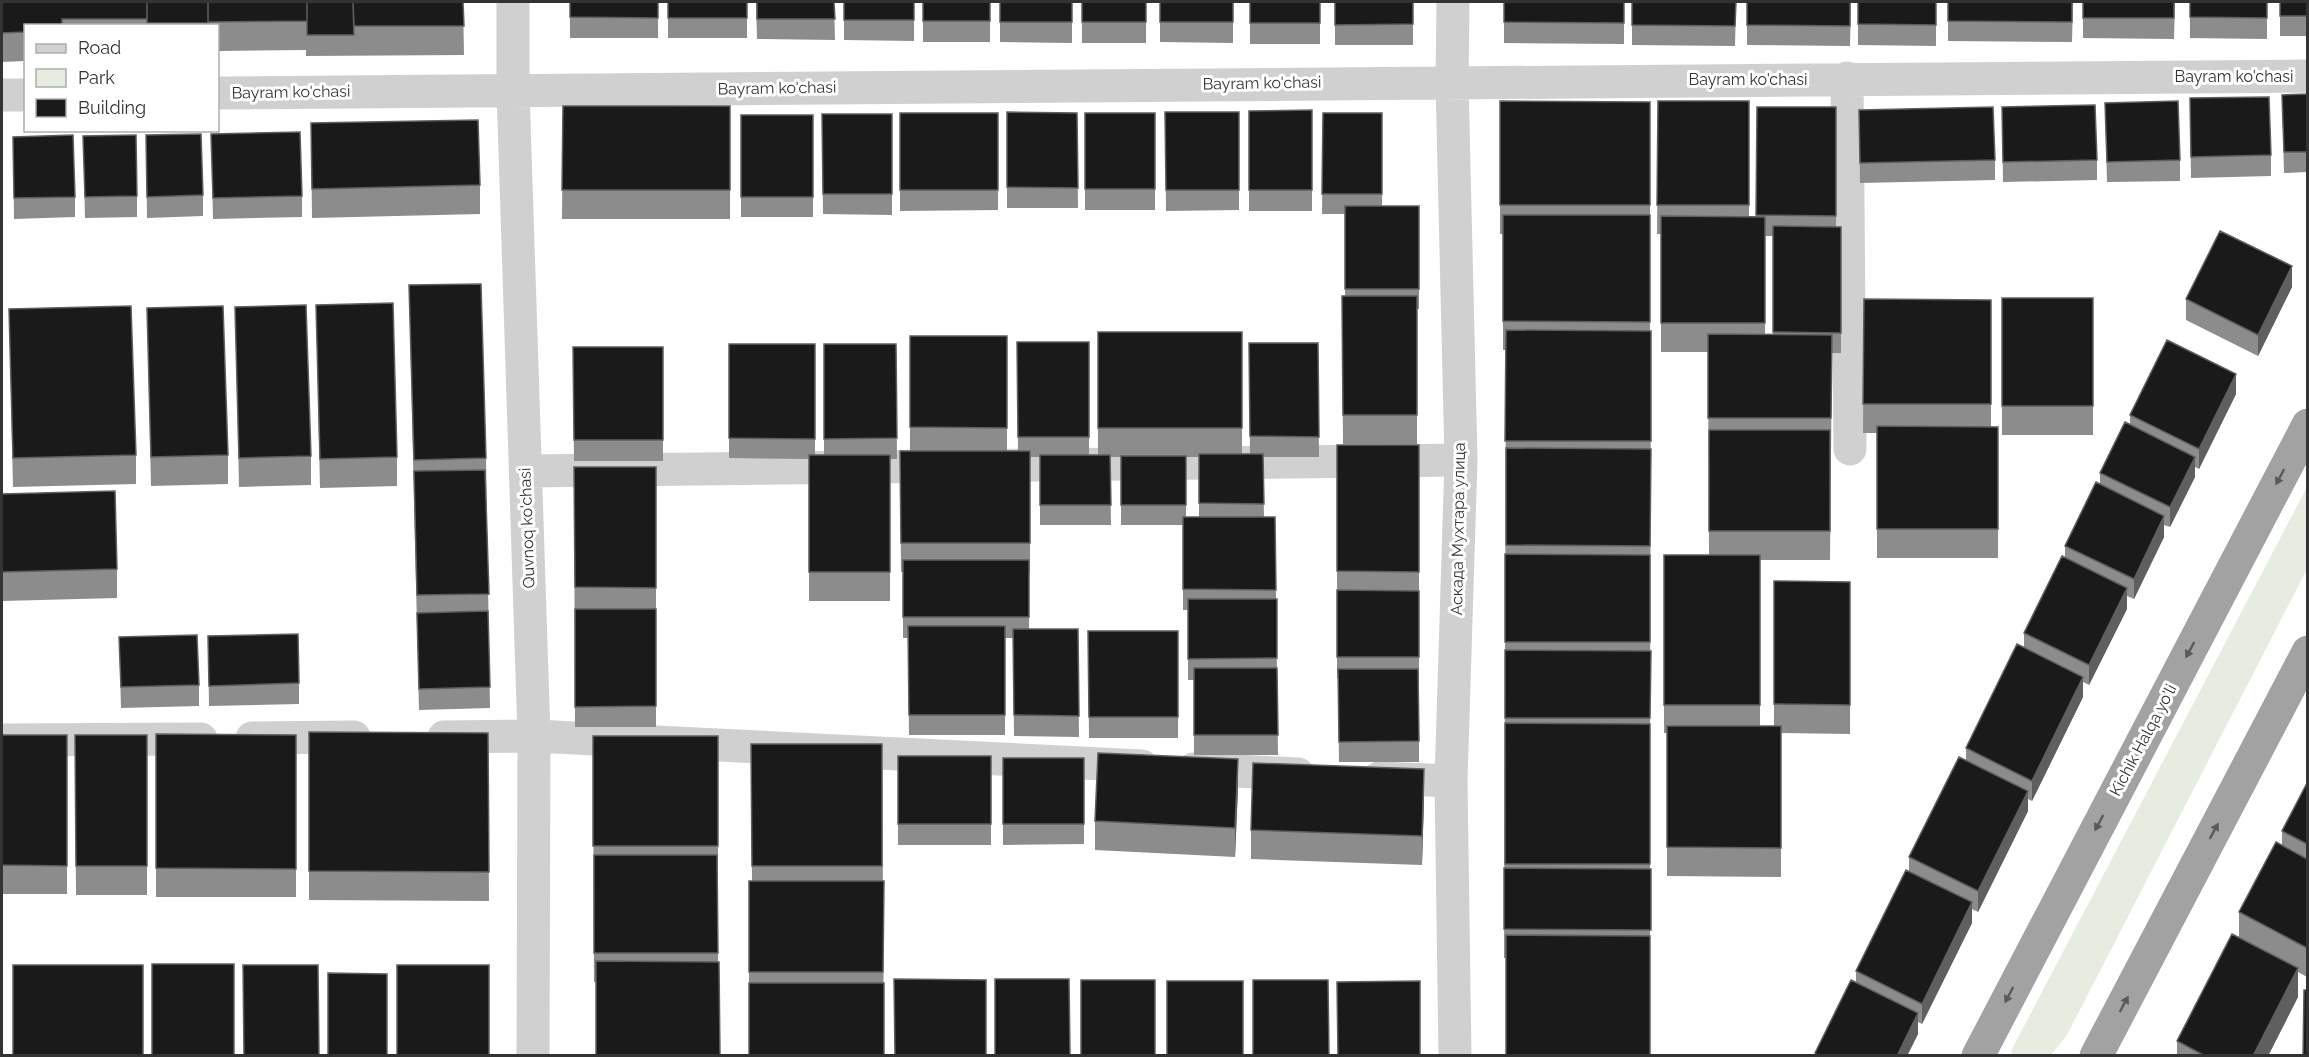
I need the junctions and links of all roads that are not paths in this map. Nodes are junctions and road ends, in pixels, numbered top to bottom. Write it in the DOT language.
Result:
graph roads {
  1 [pos="513,2"];
  2 [pos="1453,2"];
  3 [pos="2307,76"];
  4 [pos="1847,78"];
  5 [pos="1452,82"];
  6 [pos="513,90"];
  7 [pos="219,93"];
  8 [pos="2,95"];
  9 [pos="24,95"];
  10 [pos="2307,425"];
  11 [pos="1850,449"];
  12 [pos="1461,460"];
  13 [pos="526,471"];
  14 [pos="2307,652"];
  15 [pos="534,736"];
  16 [pos="380,737"];
  17 [pos="415,737"];
  18 [pos="2,740"];
  19 [pos="1451,782"];
  20 [pos="533,1056"];
  21 [pos="1455,1056"];
  22 [pos="1978,1056"];
  23 [pos="2096,1056"];
  1 -- 6 [label="street, Quvnoq ko'chasi"];
  2 -- 5 [label="street, Аскада Мухтара улица"];
  3 -- 4 [label="street, Bayram ko'chasi"];
  4 -- 5 [label="street, Bayram ko'chasi"];
  4 -- 11 [label="street"];
  5 -- 6 [label="street, Bayram ko'chasi"];
  5 -- 12 [label="street, Аскада Мухтара улица"];
  6 -- 7 [label="street, Bayram ko'chasi"];
  6 -- 13 [label="street, Quvnoq ko'chasi"];
  8 -- 9 [label="street"];
  10 -- 22 [label="highway, Kichik Halqa yo'li, one-way"];
  12 -- 13 [label="street"];
  12 -- 19 [label="street, Аскада Мухтара улица"];
  13 -- 15 [label="street, Quvnoq ko'chasi"];
  23 -- 14 [label="highway, one-way"];
  15 -- 17 [label="street"];
  15 -- 19 [label="street"];
  15 -- 20 [label="street, Quvnoq ko'chasi"];
  16 -- 18 [label="street"];
  19 -- 21 [label="street, Аскада Мухтара улица"];
}
